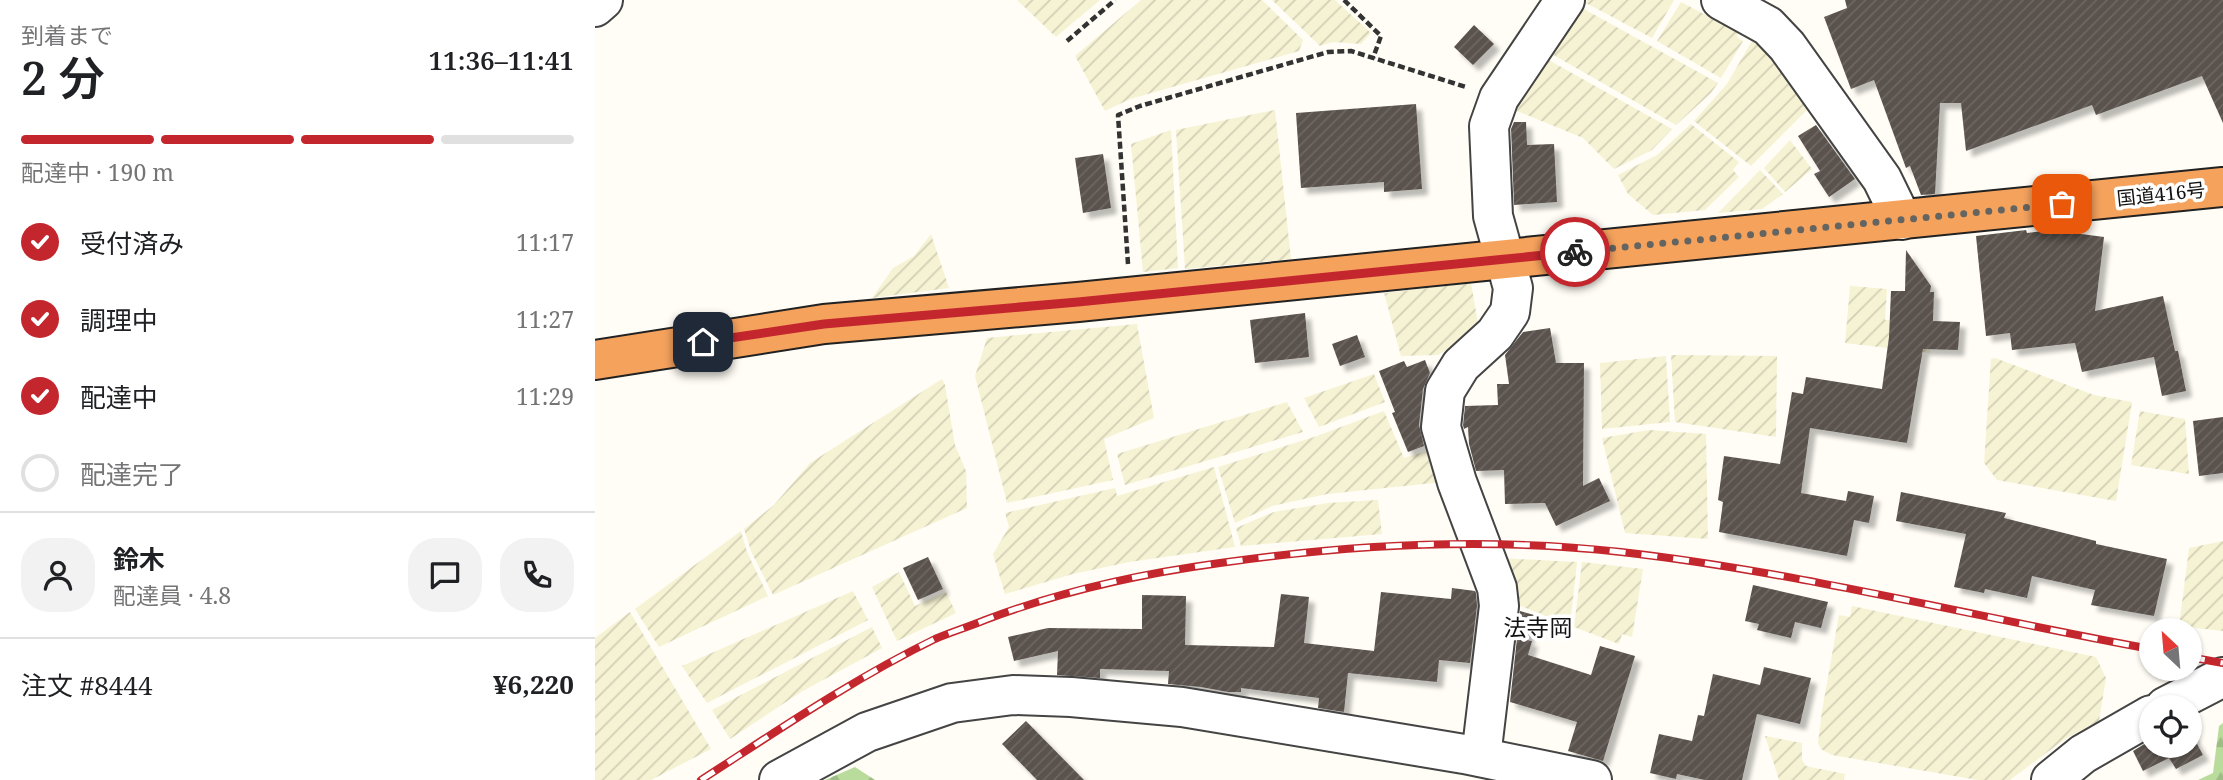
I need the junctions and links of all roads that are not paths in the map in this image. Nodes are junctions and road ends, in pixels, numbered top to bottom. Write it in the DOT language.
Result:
graph roads {
  1 [pos="603,0"];
  2 [pos="1565,0"];
  3 [pos="1721,0"];
  4 [pos="595,7"];
  5 [pos="2223,187"];
  6 [pos="1902,220"];
  7 [pos="1504,259"];
  8 [pos="595,360"];
  9 [pos="2223,677"];
  10 [pos="2188,695"];
  11 [pos="2139,722"];
  12 [pos="1469,764"];
  13 [pos="779,780"];
  14 [pos="1592,780"];
  15 [pos="2051,780"];
  1 -- 4 [label="street"];
  2 -- 7 [label="street"];
  3 -- 6 [label="street"];
  5 -- 6 [label="highway, 国道416号"];
  6 -- 7 [label="highway, 国道416号"];
  7 -- 8 [label="highway, 国道416号"];
  7 -- 12 [label="street"];
  9 -- 10 [label="street"];
  11 -- 15 [label="street"];
  12 -- 13 [label="street"];
  12 -- 14 [label="street"];
}
